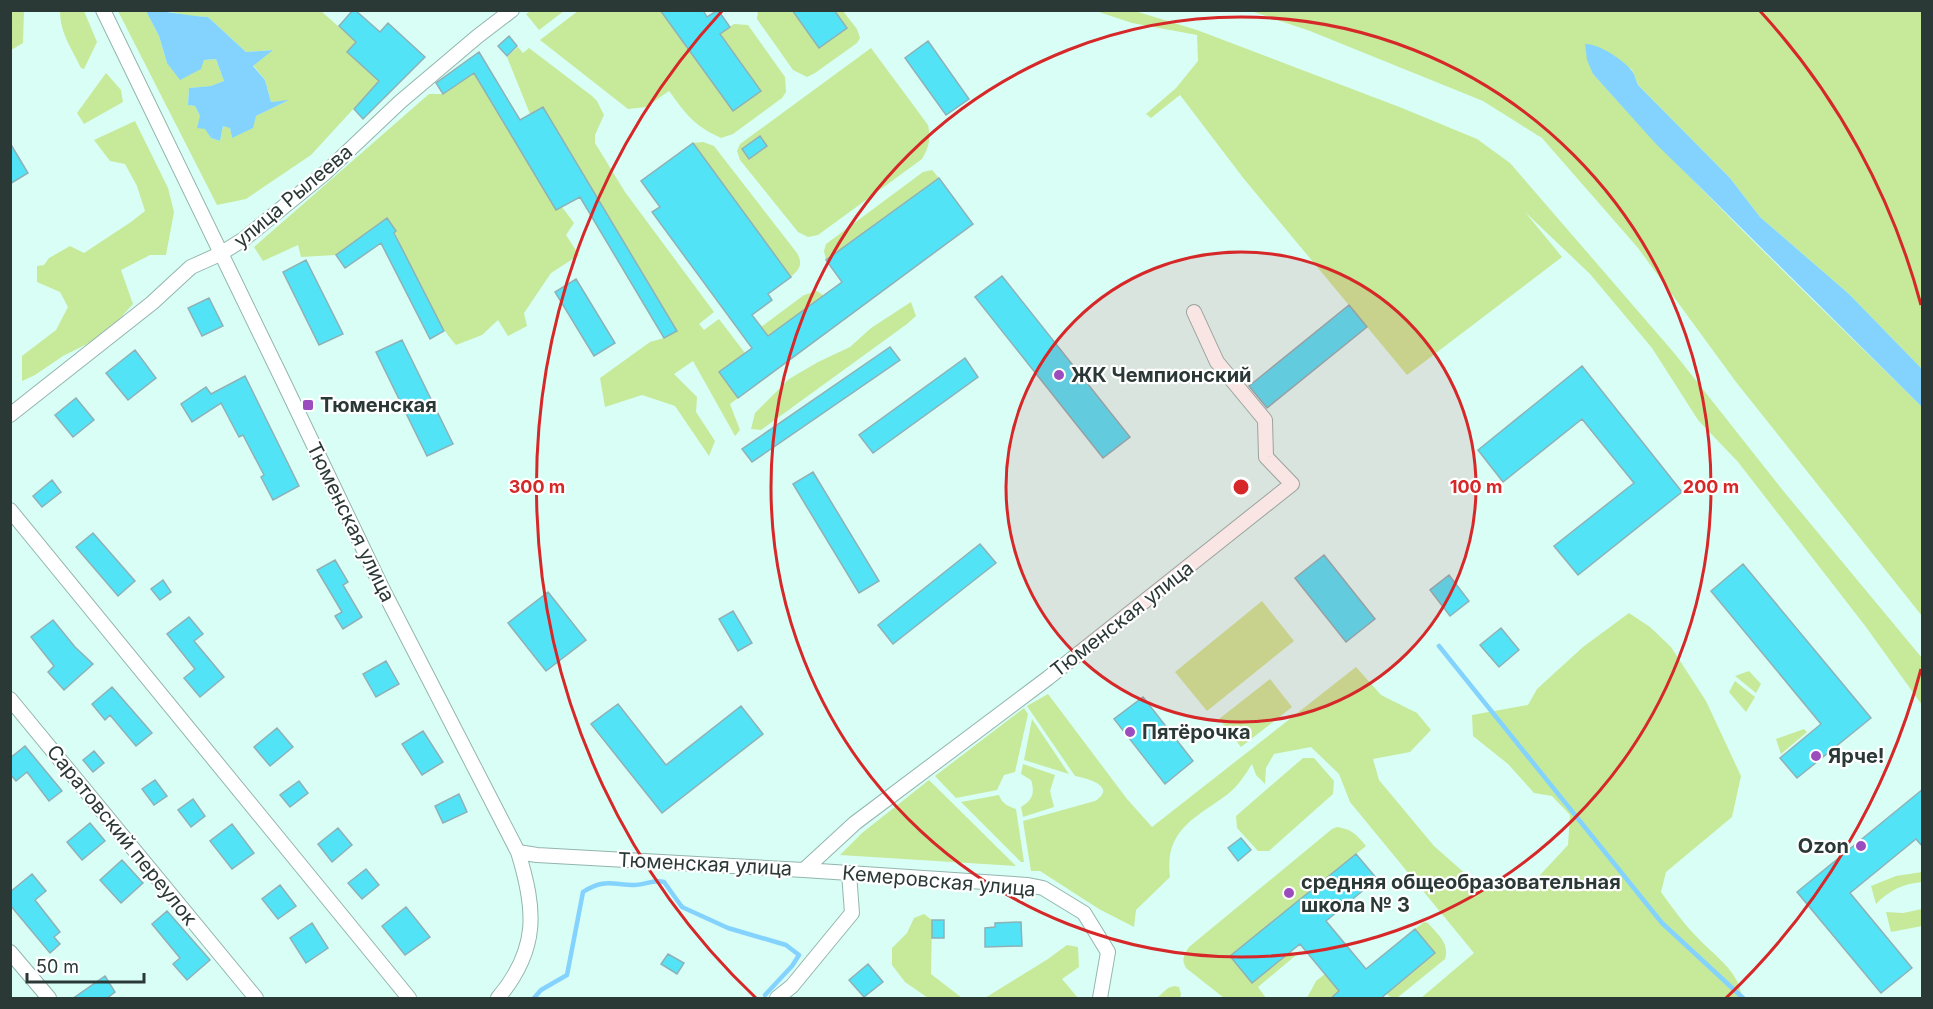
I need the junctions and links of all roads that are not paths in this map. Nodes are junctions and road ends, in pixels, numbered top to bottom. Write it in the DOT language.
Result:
graph roads {
  1 [pos="103,10"];
  2 [pos="512,10"];
  3 [pos="220,254"];
  4 [pos="1194,312"];
  5 [pos="10,416"];
  6 [pos="10,510"];
  7 [pos="10,699"];
  8 [pos="518,852"];
  9 [pos="804,870"];
  10 [pos="849,873"];
  11 [pos="10,952"];
  12 [pos="49,999"];
  13 [pos="256,999"];
  14 [pos="409,999"];
  15 [pos="498,999"];
  16 [pos="777,999"];
  17 [pos="1100,999"];
  1 -- 3 [label="street, Тюменская улица"];
  2 -- 3 [label="street, улица Рылеева"];
  3 -- 5 [label="street, улица Рылеева"];
  3 -- 8 [label="street, Тюменская улица"];
  4 -- 9 [label="street, Тюменская улица"];
  6 -- 14 [label="street"];
  7 -- 13 [label="street, Саратовский переулок"];
  8 -- 9 [label="street, Тюменская улица"];
  8 -- 15 [label="street"];
  9 -- 10 [label="street, Кемеровская улица"];
  10 -- 16 [label="street"];
  10 -- 17 [label="street, Кемеровская улица"];
  11 -- 12 [label="street"];
}
